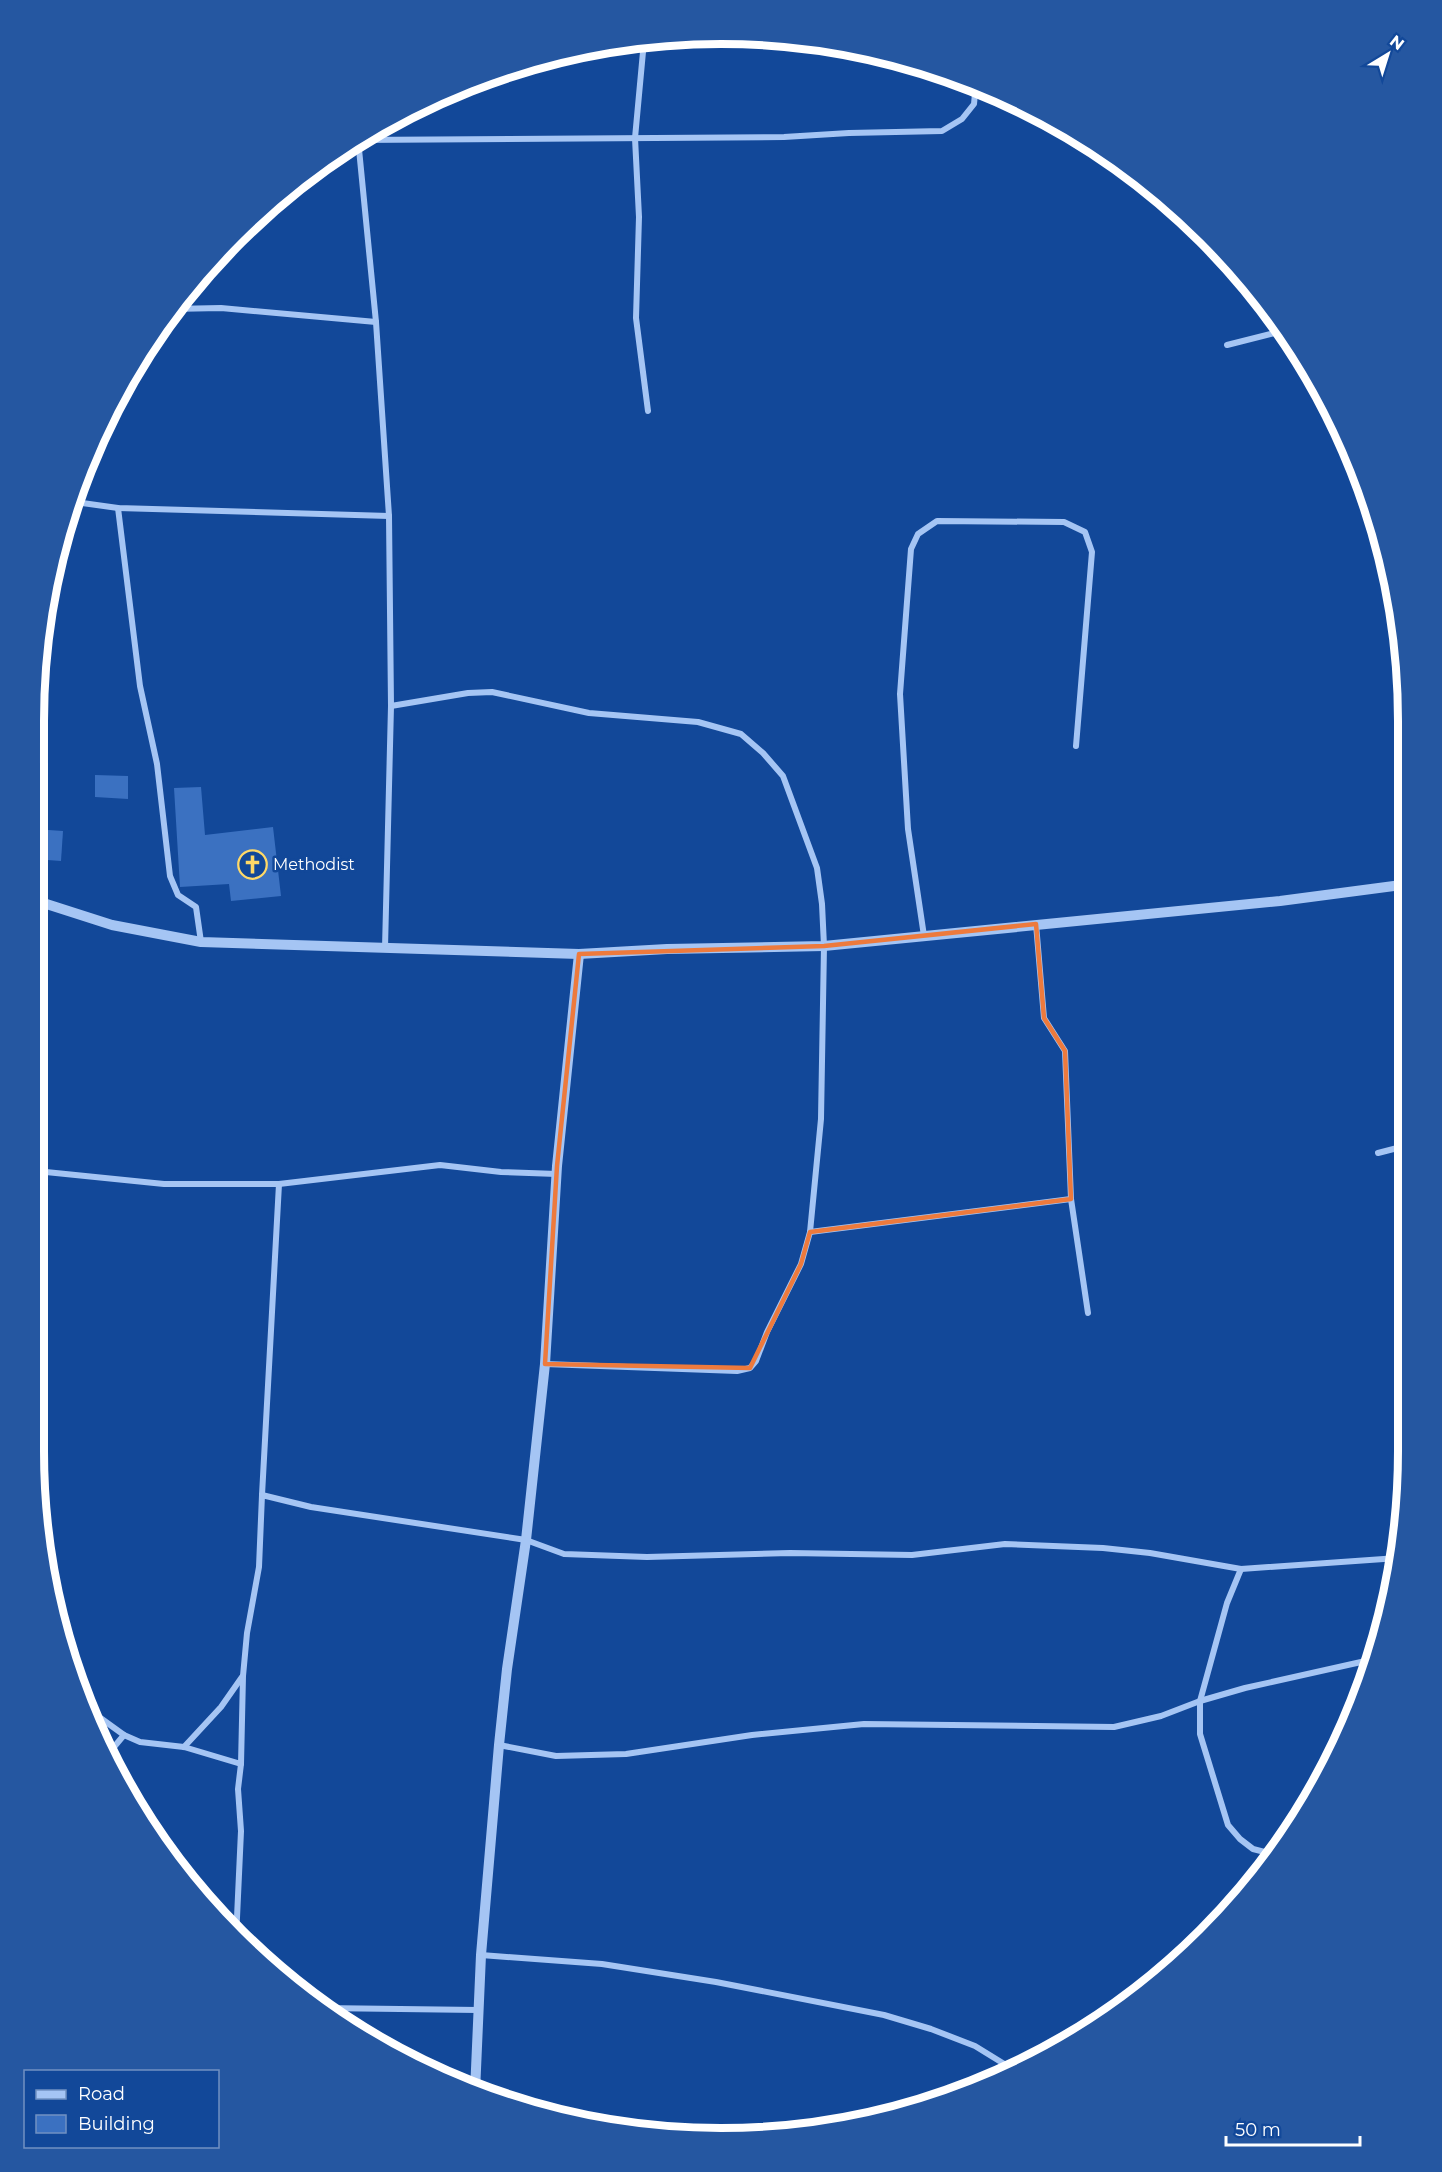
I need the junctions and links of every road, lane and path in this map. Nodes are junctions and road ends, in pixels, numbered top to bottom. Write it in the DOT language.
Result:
graph roads {
  1 [pos="643,48"];
  2 [pos="975,93"];
  3 [pos="635,138"];
  4 [pos="373,140"];
  5 [pos="358,150"];
  6 [pos="184,309"];
  7 [pos="376,322"];
  8 [pos="1275,333"];
  9 [pos="1227,345"];
  10 [pos="648,411"];
  11 [pos="79,503"];
  12 [pos="118,508"];
  13 [pos="389,516"];
  14 [pos="391,706"];
  15 [pos="1076,746"];
  16 [pos="1398,885"];
  17 [pos="44,903"];
  18 [pos="1036,924"];
  19 [pos="924,936"];
  20 [pos="201,942"];
  21 [pos="824,946"];
  22 [pos="385,948"];
  23 [pos="579,954"];
  24 [pos="1398,1147"];
  25 [pos="1378,1153"];
  26 [pos="44,1173"];
  27 [pos="557,1174"];
  28 [pos="279,1184"];
  29 [pos="1071,1199"];
  30 [pos="810,1232"];
  31 [pos="1088,1313"];
  32 [pos="545,1364"];
  33 [pos="262,1495"];
  34 [pos="526,1540"];
  35 [pos="1389,1559"];
  36 [pos="1241,1569"];
  37 [pos="1365,1661"];
  38 [pos="243,1676"];
  39 [pos="1200,1701"];
  40 [pos="98,1716"];
  41 [pos="124,1736"];
  42 [pos="499,1744"];
  43 [pos="184,1746"];
  44 [pos="112,1749"];
  45 [pos="241,1764"];
  46 [pos="1265,1853"];
  47 [pos="237,1924"];
  48 [pos="481,1955"];
  49 [pos="337,2008"];
  50 [pos="478,2010"];
  51 [pos="1006,2065"];
  52 [pos="476,2083"];
  1 -- 3 [label="street"];
  2 -- 3 [label="street"];
  3 -- 4 [label="street"];
  3 -- 10 [label="street"];
  5 -- 7 [label="street"];
  6 -- 7 [label="street"];
  7 -- 13 [label="street"];
  8 -- 9 [label="street"];
  11 -- 12 [label="street"];
  12 -- 13 [label="street"];
  12 -- 20 [label="street"];
  13 -- 14 [label="street"];
  14 -- 21 [label="street"];
  14 -- 22 [label="street"];
  15 -- 19 [label="street"];
  16 -- 18 [label="street"];
  17 -- 20 [label="street"];
  18 -- 19 [label="street"];
  18 -- 29 [label="street"];
  19 -- 21 [label="street"];
  20 -- 22 [label="street"];
  21 -- 23 [label="street"];
  21 -- 30 [label="street"];
  22 -- 23 [label="street"];
  23 -- 27 [label="street"];
  24 -- 25 [label="street"];
  26 -- 28 [label="street"];
  27 -- 28 [label="street"];
  27 -- 32 [label="street"];
  28 -- 33 [label="street"];
  29 -- 30 [label="street"];
  29 -- 31 [label="street"];
  30 -- 32 [label="street"];
  32 -- 34 [label="street"];
  33 -- 34 [label="street"];
  33 -- 38 [label="street"];
  34 -- 36 [label="street"];
  34 -- 42 [label="street"];
  35 -- 36 [label="street"];
  36 -- 39 [label="street"];
  37 -- 39 [label="street"];
  38 -- 43 [label="street"];
  38 -- 45 [label="street"];
  39 -- 42 [label="street"];
  39 -- 46 [label="street"];
  40 -- 41 [label="street"];
  41 -- 43 [label="street"];
  41 -- 44 [label="street"];
  42 -- 48 [label="street"];
  43 -- 45 [label="street"];
  45 -- 47 [label="street"];
  48 -- 50 [label="street"];
  48 -- 51 [label="street"];
  49 -- 50 [label="street"];
  50 -- 52 [label="street"];
}
